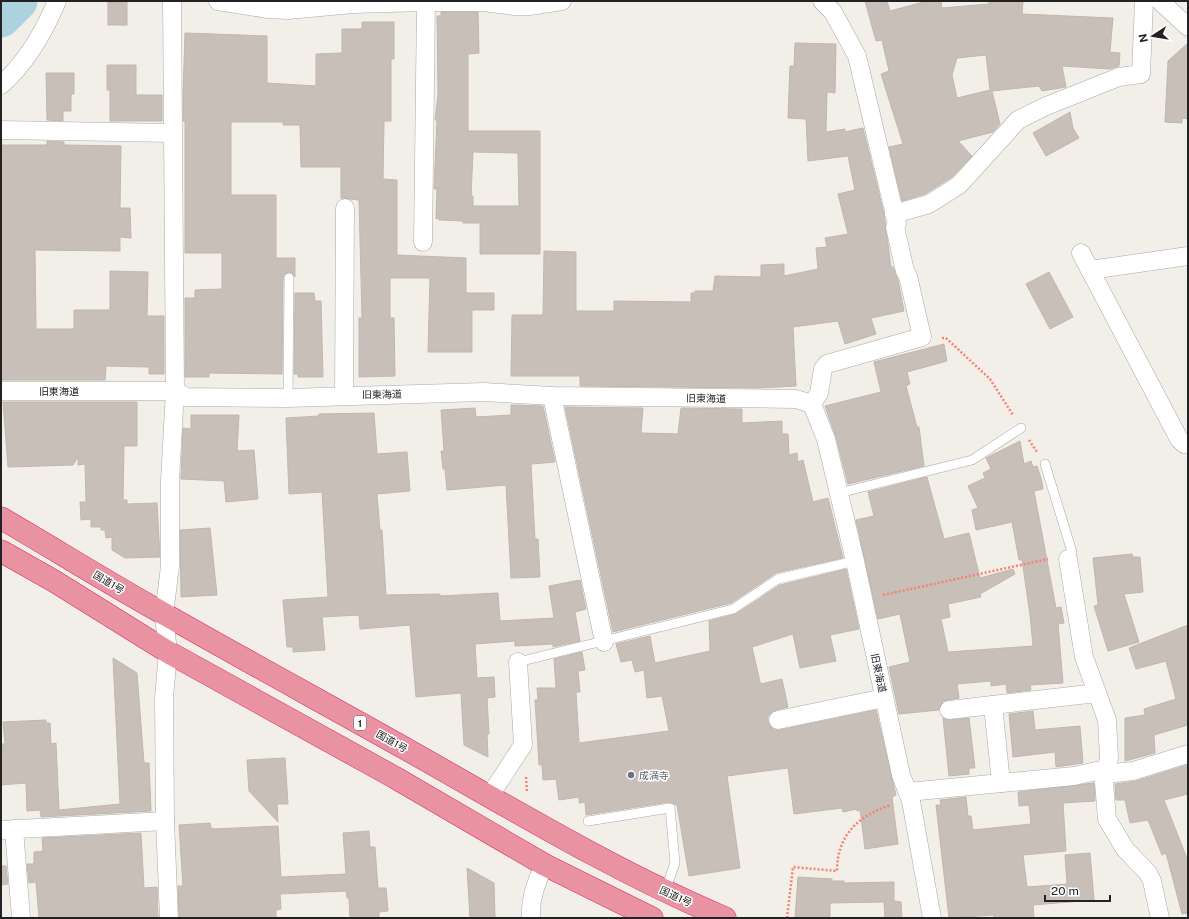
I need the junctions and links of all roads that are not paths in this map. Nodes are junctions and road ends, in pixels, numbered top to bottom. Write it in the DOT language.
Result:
graph roads {
  1 [pos="57,1"];
  2 [pos="172,1"];
  3 [pos="218,1"];
  4 [pos="562,1"];
  5 [pos="822,1"];
  6 [pos="1144,1"];
  7 [pos="1160,1"];
  8 [pos="426,2"];
  9 [pos="529,4"];
  10 [pos="1188,27"];
  11 [pos="1,85"];
  12 [pos="1,130"];
  13 [pos="172,133"];
  14 [pos="345,208"];
  15 [pos="894,214"];
  16 [pos="423,242"];
  17 [pos="1081,253"];
  18 [pos="1188,256"];
  19 [pos="1090,270"];
  20 [pos="289,278"];
  21 [pos="1,391"];
  22 [pos="174,391"];
  23 [pos="344,395"];
  24 [pos="552,396"];
  25 [pos="288,398"];
  26 [pos="812,404"];
  27 [pos="1021,428"];
  28 [pos="1188,443"];
  29 [pos="1045,464"];
  30 [pos="838,493"];
  31 [pos="1,518"];
  32 [pos="1,551"];
  33 [pos="1068,559"];
  34 [pos="855,561"];
  35 [pos="164,615"];
  36 [pos="604,642"];
  37 [pos="168,652"];
  38 [pos="518,662"];
  39 [pos="1097,693"];
  40 [pos="884,698"];
  41 [pos="993,705"];
  42 [pos="949,710"];
  43 [pos="778,720"];
  44 [pos="1188,754"];
  45 [pos="1105,772"];
  46 [pos="1001,783"];
  47 [pos="909,796"];
  48 [pos="489,797"];
  49 [pos="165,821"];
  50 [pos="588,821"];
  51 [pos="8,829"];
  52 [pos="545,864"];
  53 [pos="665,891"];
  54 [pos="21,918"];
  55 [pos="169,918"];
  56 [pos="531,918"];
  57 [pos="652,918"];
  58 [pos="725,918"];
  59 [pos="932,918"];
  60 [pos="1160,918"];
  1 -- 11 [label="street"];
  2 -- 13 [label="street"];
  3 -- 8 [label="street"];
  4 -- 9 [label="street"];
  5 -- 15 [label="street"];
  6 -- 15 [label="street"];
  7 -- 10 [label="street"];
  8 -- 9 [label="street"];
  8 -- 16 [label="street"];
  12 -- 13 [label="street"];
  13 -- 22 [label="street"];
  14 -- 23 [label="street"];
  15 -- 26 [label="street"];
  17 -- 19 [label="street"];
  18 -- 19 [label="street"];
  19 -- 28 [label="street"];
  20 -- 25 [label="lane"];
  21 -- 22 [label="street, 旧東海道"];
  22 -- 25 [label="street, 旧東海道"];
  22 -- 35 [label="street"];
  23 -- 24 [label="street, 旧東海道"];
  23 -- 25 [label="street, 旧東海道"];
  24 -- 26 [label="street, 旧東海道"];
  24 -- 36 [label="street"];
  26 -- 30 [label="street, 旧東海道"];
  27 -- 30 [label="lane"];
  29 -- 33 [label="lane"];
  30 -- 34 [label="street, 旧東海道"];
  31 -- 35 [label="highway, 国道1号 / 1"];
  32 -- 37 [label="highway"];
  33 -- 39 [label="street"];
  34 -- 36 [label="lane"];
  34 -- 40 [label="street, 旧東海道"];
  35 -- 37 [label="street"];
  35 -- 48 [label="highway, 国道1号 / 1"];
  36 -- 38 [label="lane"];
  37 -- 49 [label="street"];
  37 -- 52 [label="highway"];
  38 -- 48 [label="street"];
  39 -- 41 [label="street"];
  39 -- 45 [label="street"];
  40 -- 43 [label="street"];
  40 -- 47 [label="street, 旧東海道"];
  41 -- 42 [label="street"];
  41 -- 46 [label="street"];
  44 -- 45 [label="street"];
  45 -- 46 [label="street"];
  45 -- 60 [label="street"];
  46 -- 47 [label="street"];
  47 -- 59 [label="street, 旧東海道"];
  48 -- 53 [label="highway, 国道1号 / 1"];
  49 -- 51 [label="street"];
  49 -- 55 [label="street"];
  50 -- 53 [label="lane"];
  51 -- 54 [label="street"];
  52 -- 56 [label="street"];
  52 -- 57 [label="highway"];
  53 -- 58 [label="highway, 国道1号 / 1"];
}
